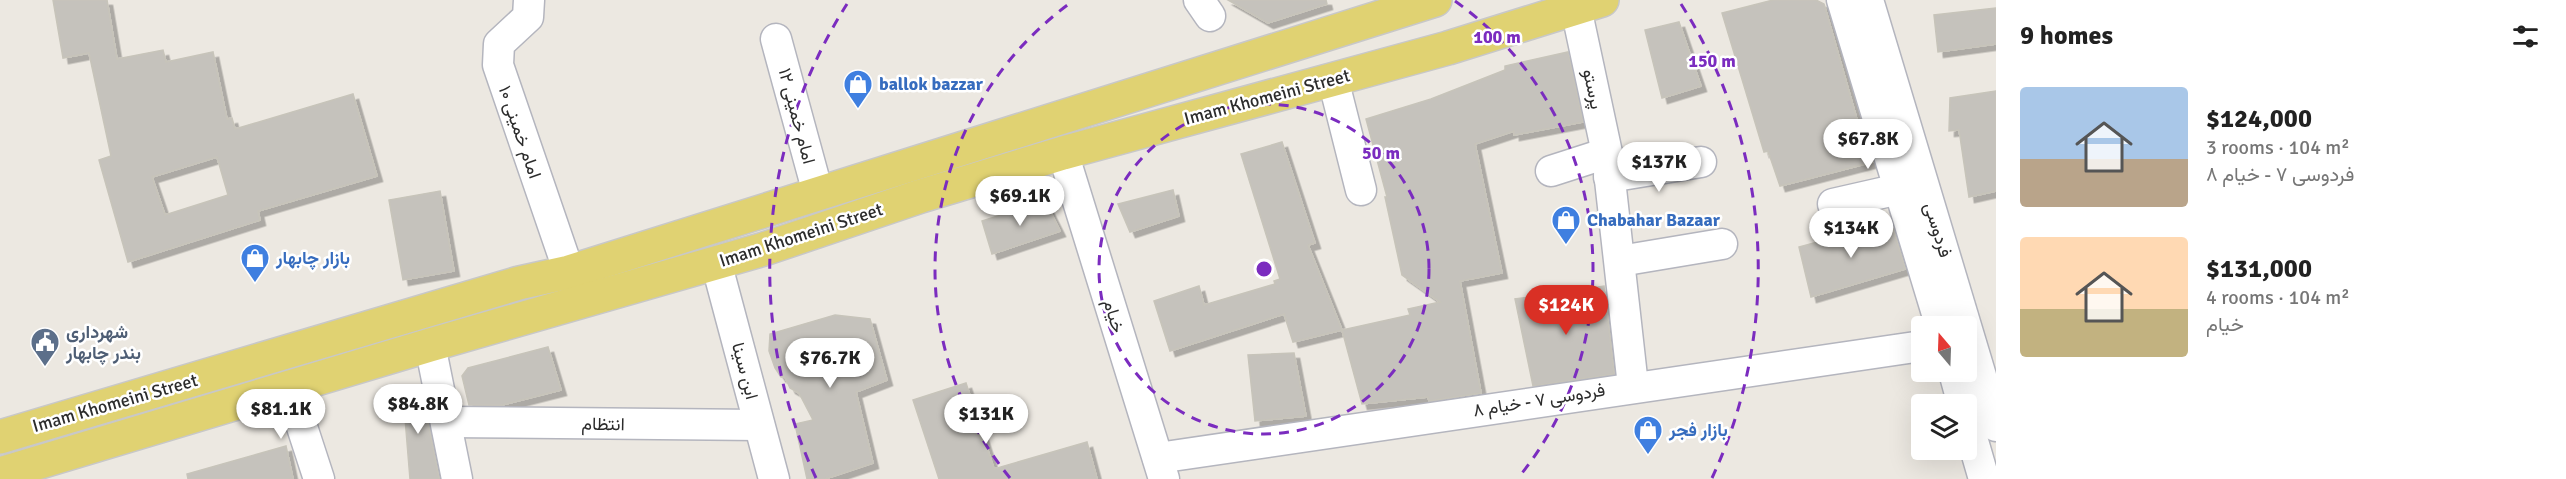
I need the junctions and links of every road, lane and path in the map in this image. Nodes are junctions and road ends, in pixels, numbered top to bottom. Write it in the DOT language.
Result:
graph roads {
  1 [pos="529,0"];
  2 [pos="1435,0"];
  3 [pos="1842,0"];
  4 [pos="1868,0"];
  5 [pos="1589,4"];
  6 [pos="776,39"];
  7 [pos="1333,79"];
  8 [pos="1063,153"];
  9 [pos="1701,162"];
  10 [pos="1608,165"];
  11 [pos="1551,171"];
  12 [pos="1899,189"];
  13 [pos="1361,190"];
  14 [pos="818,193"];
  15 [pos="1833,204"];
  16 [pos="1722,244"];
  17 [pos="1620,261"];
  18 [pos="716,262"];
  19 [pos="568,272"];
  20 [pos="455,304"];
  21 [pos="1938,316"];
  22 [pos="465,337"];
  23 [pos="1983,337"];
  24 [pos="430,345"];
  25 [pos="1911,348"];
  26 [pos="1633,386"];
  27 [pos="289,387"];
  28 [pos="447,422"];
  29 [pos="759,425"];
  30 [pos="1996,426"];
  31 [pos="0,437"];
  32 [pos="1977,455"];
  33 [pos="1,469"];
  34 [pos="1161,469"];
  35 [pos="319,479"];
  36 [pos="457,479"];
  37 [pos="774,479"];
  38 [pos="1984,479"];
  1 -- 19 [label="street, امام خمینی ۱۰"];
  2 -- 14 [label="main road, Imam Khomeini Street"];
  3 -- 12 [label="street, فردوسی"];
  4 -- 23 [label="street, فردوسی"];
  5 -- 7 [label="main road, Imam Khomeini Street"];
  5 -- 10 [label="street, پرستو"];
  6 -- 14 [label="street, امام خمینی ۱۲"];
  7 -- 8 [label="main road, Imam Khomeini Street"];
  7 -- 13 [label="street"];
  8 -- 18 [label="main road, Imam Khomeini Street"];
  8 -- 34 [label="street, خیام"];
  9 -- 10 [label="street"];
  10 -- 11 [label="street"];
  10 -- 17 [label="street, پرستو"];
  12 -- 15 [label="street"];
  12 -- 21 [label="street, فردوسی"];
  14 -- 19 [label="main road, Imam Khomeini Street"];
  16 -- 17 [label="street"];
  17 -- 26 [label="street, پرستو"];
  18 -- 22 [label="main road, Imam Khomeini Street"];
  18 -- 29 [label="street, ابن سینا"];
  19 -- 20 [label="main road, Imam Khomeini Street"];
  20 -- 22 [label="main road"];
  20 -- 31 [label="main road, Imam Khomeini Street"];
  22 -- 24 [label="main road, Imam Khomeini Street"];
  23 -- 30 [label="street, فردوسی"];
  24 -- 27 [label="main road, Imam Khomeini Street"];
  24 -- 28 [label="street"];
  25 -- 26 [label="street, فردوسی ۷ - خیام ۸"];
  26 -- 34 [label="street, فردوسی ۷ - خیام ۸"];
  27 -- 33 [label="main road, Imam Khomeini Street"];
  27 -- 35 [label="street"];
  28 -- 29 [label="street, انتظام"];
  28 -- 36 [label="street"];
  29 -- 37 [label="street, ابن سینا"];
  32 -- 38 [label="street"];
}
